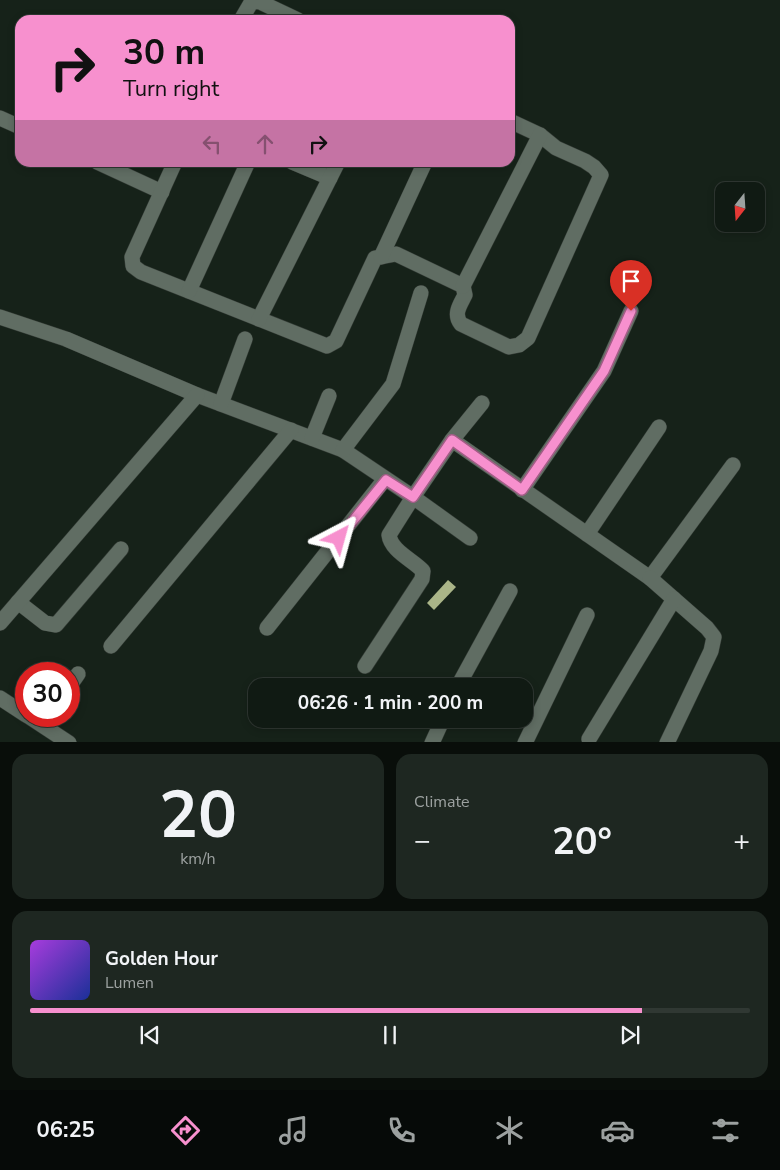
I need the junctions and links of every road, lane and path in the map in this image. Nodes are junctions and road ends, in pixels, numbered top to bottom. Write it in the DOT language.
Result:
graph roads {
  1 [pos="244,15"];
  2 [pos="287,15"];
  3 [pos="0,118"];
  4 [pos="515,123"];
  5 [pos="15,125"];
  6 [pos="540,135"];
  7 [pos="108,167"];
  8 [pos="173,167"];
  9 [pos="246,167"];
  10 [pos="304,167"];
  11 [pos="336,167"];
  12 [pos="423,167"];
  13 [pos="330,178"];
  14 [pos="162,192"];
  15 [pos="381,257"];
  16 [pos="463,286"];
  17 [pos="189,291"];
  18 [pos="421,293"];
  19 [pos="631,311"];
  20 [pos="0,317"];
  21 [pos="259,319"];
  22 [pos="245,339"];
  23 [pos="197,395"];
  24 [pos="329,396"];
  25 [pos="482,403"];
  26 [pos="221,404"];
  27 [pos="659,427"];
  28 [pos="291,430"];
  29 [pos="312,438"];
  30 [pos="452,440"];
  31 [pos="343,450"];
  32 [pos="733,465"];
  33 [pos="386,480"];
  34 [pos="522,490"];
  35 [pos="413,497"];
  36 [pos="587,534"];
  37 [pos="470,538"];
  38 [pos="121,549"];
  39 [pos="650,578"];
  40 [pos="510,591"];
  41 [pos="674,599"];
  42 [pos="18,602"];
  43 [pos="587,615"];
  44 [pos="0,623"];
  45 [pos="267,628"];
  46 [pos="112,646"];
  47 [pos="366,666"];
  48 [pos="462,678"];
  49 [pos="0,699"];
  50 [pos="15,708"];
  51 [pos="51,727"];
  52 [pos="438,728"];
  53 [pos="589,739"];
  54 [pos="69,742"];
  55 [pos="432,742"];
  56 [pos="525,742"];
  57 [pos="667,742"];
  1 -- 2 [label="street"];
  3 -- 5 [label="street"];
  4 -- 6 [label="street"];
  6 -- 16 [label="street"];
  6 -- 16 [label="street"];
  7 -- 14 [label="street"];
  8 -- 14 [label="street"];
  9 -- 17 [label="street"];
  10 -- 13 [label="street"];
  11 -- 13 [label="street"];
  12 -- 15 [label="street"];
  13 -- 21 [label="street"];
  14 -- 17 [label="street"];
  15 -- 16 [label="street"];
  15 -- 21 [label="street"];
  17 -- 21 [label="street"];
  18 -- 31 [label="street"];
  19 -- 34 [label="street"];
  20 -- 23 [label="street"];
  22 -- 26 [label="street"];
  23 -- 26 [label="street"];
  23 -- 42 [label="street"];
  24 -- 29 [label="street"];
  25 -- 30 [label="street"];
  26 -- 28 [label="street"];
  27 -- 36 [label="street"];
  28 -- 29 [label="street"];
  28 -- 46 [label="street"];
  29 -- 31 [label="street"];
  30 -- 34 [label="street"];
  30 -- 35 [label="street"];
  31 -- 33 [label="street"];
  32 -- 39 [label="street"];
  33 -- 35 [label="street"];
  33 -- 45 [label="street"];
  34 -- 36 [label="street"];
  35 -- 37 [label="street"];
  35 -- 47 [label="street"];
  36 -- 39 [label="street"];
  38 -- 42 [label="street"];
  39 -- 41 [label="street"];
  40 -- 48 [label="street"];
  41 -- 53 [label="street"];
  41 -- 57 [label="street"];
  42 -- 44 [label="street"];
  43 -- 56 [label="street"];
  49 -- 50 [label="street"];
  51 -- 54 [label="street"];
  52 -- 55 [label="street"];
}
